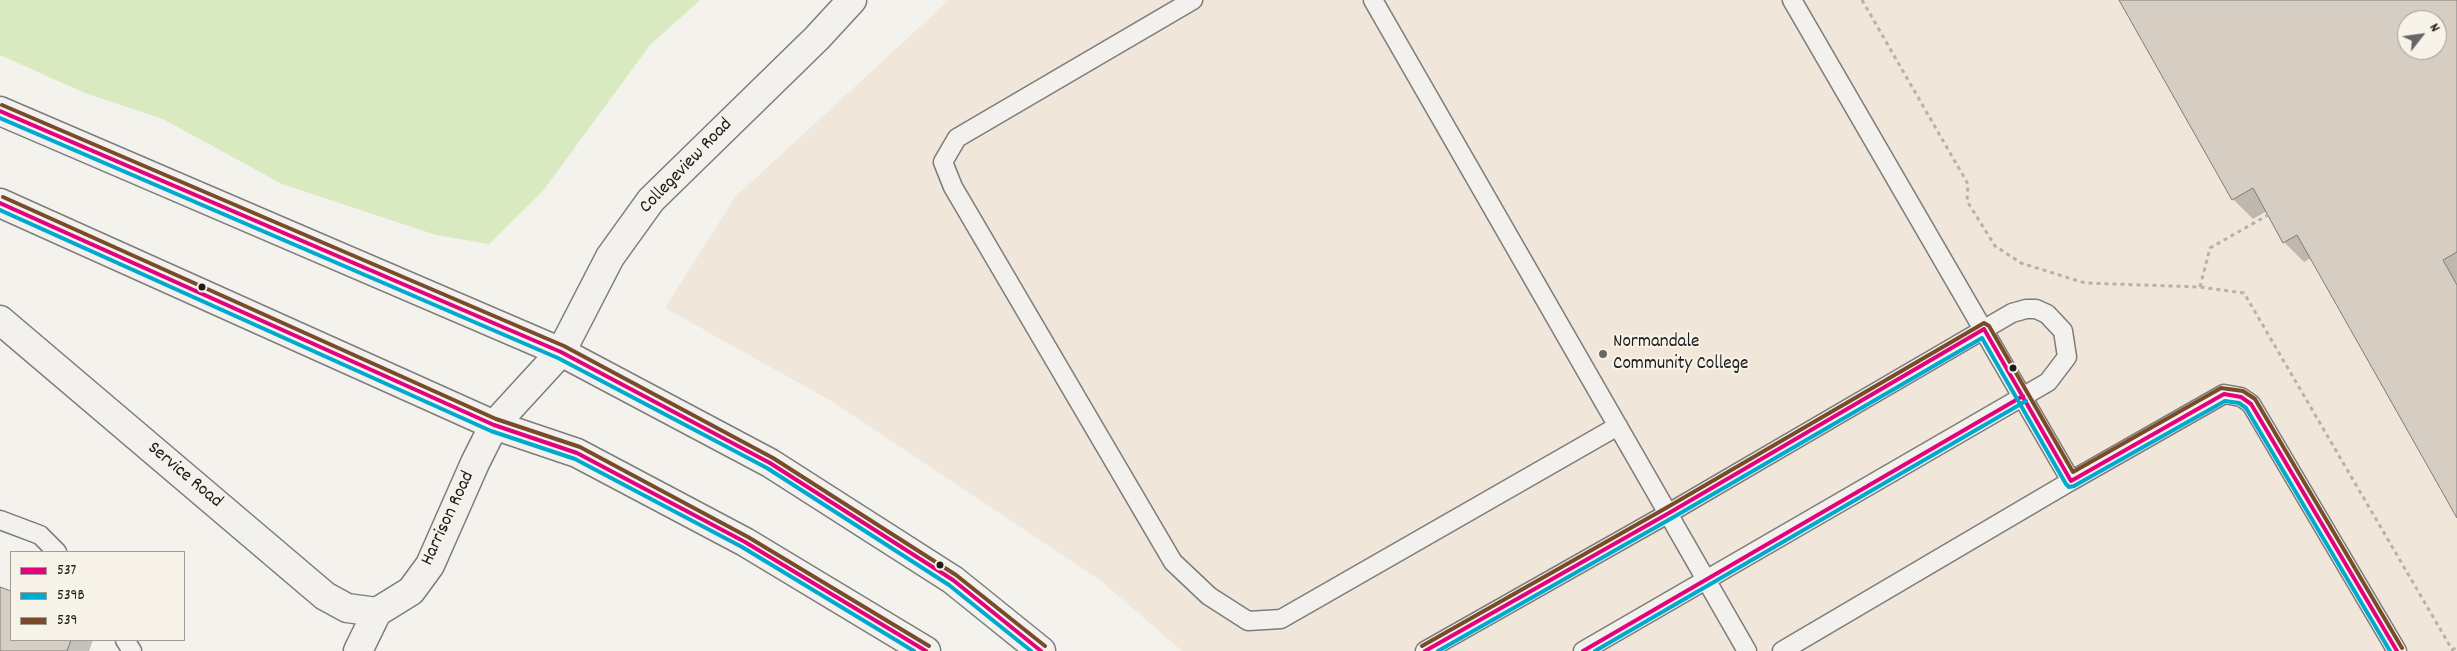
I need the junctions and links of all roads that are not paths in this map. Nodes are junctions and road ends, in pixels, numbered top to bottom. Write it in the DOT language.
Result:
graph roads {
  1 [pos="852,0"];
  2 [pos="1193,0"];
  3 [pos="1373,0"];
  4 [pos="1792,0"];
  5 [pos="0,111"];
  6 [pos="0,204"];
  7 [pos="0,320"];
  8 [pos="1984,329"];
  9 [pos="561,352"];
  10 [pos="2023,396"];
  11 [pos="494,425"];
  12 [pos="1618,426"];
  13 [pos="2070,481"];
  14 [pos="1669,513"];
  15 [pos="0,520"];
  16 [pos="56,551"];
  17 [pos="1706,579"];
  18 [pos="377,612"];
  19 [pos="358,651"];
  20 [pos="926,651"];
  21 [pos="1041,651"];
  22 [pos="1425,651"];
  23 [pos="1583,651"];
  24 [pos="1747,651"];
  25 [pos="1782,651"];
  26 [pos="2397,651"];
  1 -- 9 [label="street, Collegeview Road"];
  2 -- 12 [label="lane"];
  3 -- 12 [label="lane"];
  4 -- 8 [label="lane"];
  5 -- 9 [label="street"];
  6 -- 11 [label="street"];
  7 -- 18 [label="street, Service Road"];
  8 -- 10 [label="lane"];
  8 -- 10 [label="lane"];
  8 -- 14 [label="lane"];
  9 -- 11 [label="street, Collegeview Road"];
  9 -- 21 [label="street"];
  10 -- 13 [label="lane"];
  10 -- 17 [label="lane"];
  11 -- 18 [label="street, Harrison Road"];
  11 -- 20 [label="street"];
  12 -- 14 [label="lane"];
  13 -- 25 [label="lane"];
  13 -- 26 [label="lane"];
  14 -- 17 [label="lane"];
  14 -- 22 [label="lane"];
  15 -- 16 [label="lane"];
  17 -- 23 [label="lane"];
  17 -- 24 [label="lane"];
  18 -- 19 [label="street"];
}
